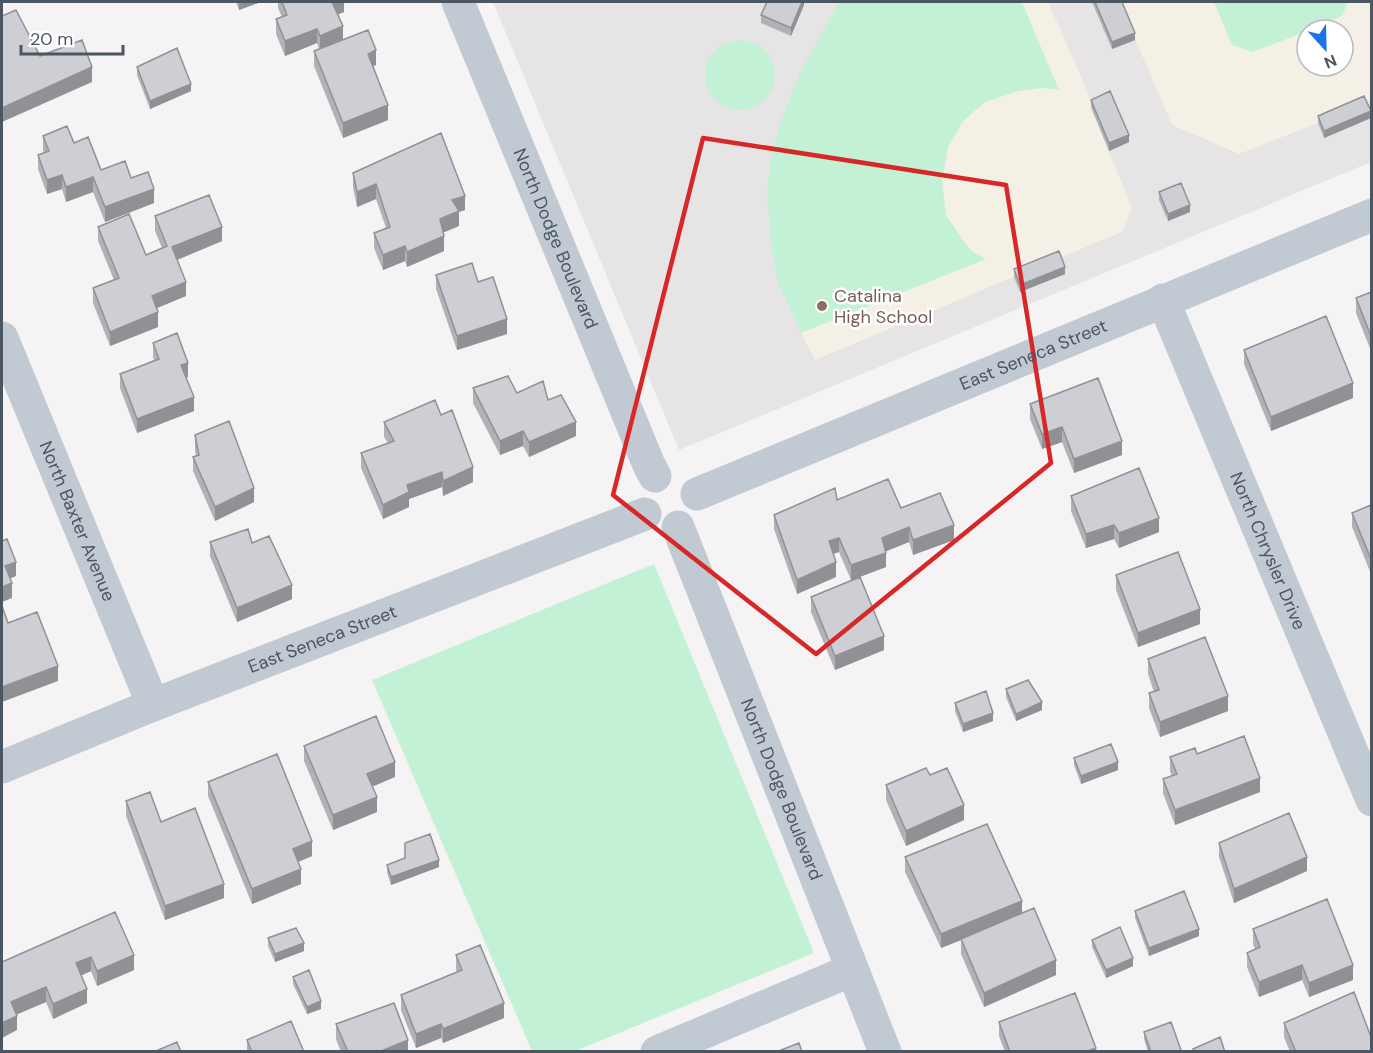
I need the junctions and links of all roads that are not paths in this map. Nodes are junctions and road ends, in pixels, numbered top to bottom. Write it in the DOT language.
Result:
graph roads {
  1 [pos="458,2"];
  2 [pos="1371,215"];
  3 [pos="1164,300"];
  4 [pos="2,338"];
  5 [pos="655,476"];
  6 [pos="697,494"];
  7 [pos="645,514"];
  8 [pos="678,527"];
  9 [pos="153,705"];
  10 [pos="2,767"];
  11 [pos="1371,800"];
  12 [pos="852,970"];
  13 [pos="657,1052"];
  14 [pos="885,1052"];
  1 -- 5 [label="street, North Dodge Boulevard"];
  2 -- 3 [label="street, East Seneca Street"];
  3 -- 6 [label="street, East Seneca Street"];
  3 -- 11 [label="street, North Chrysler Drive"];
  4 -- 9 [label="street, North Baxter Avenue"];
  5 -- 6 [label="street"];
  5 -- 7 [label="street"];
  6 -- 8 [label="street"];
  7 -- 8 [label="street"];
  7 -- 9 [label="street, East Seneca Street"];
  8 -- 12 [label="street, North Dodge Boulevard"];
  9 -- 10 [label="street, East Seneca Street"];
  12 -- 13 [label="street"];
  12 -- 14 [label="street, North Dodge Boulevard"];
}
